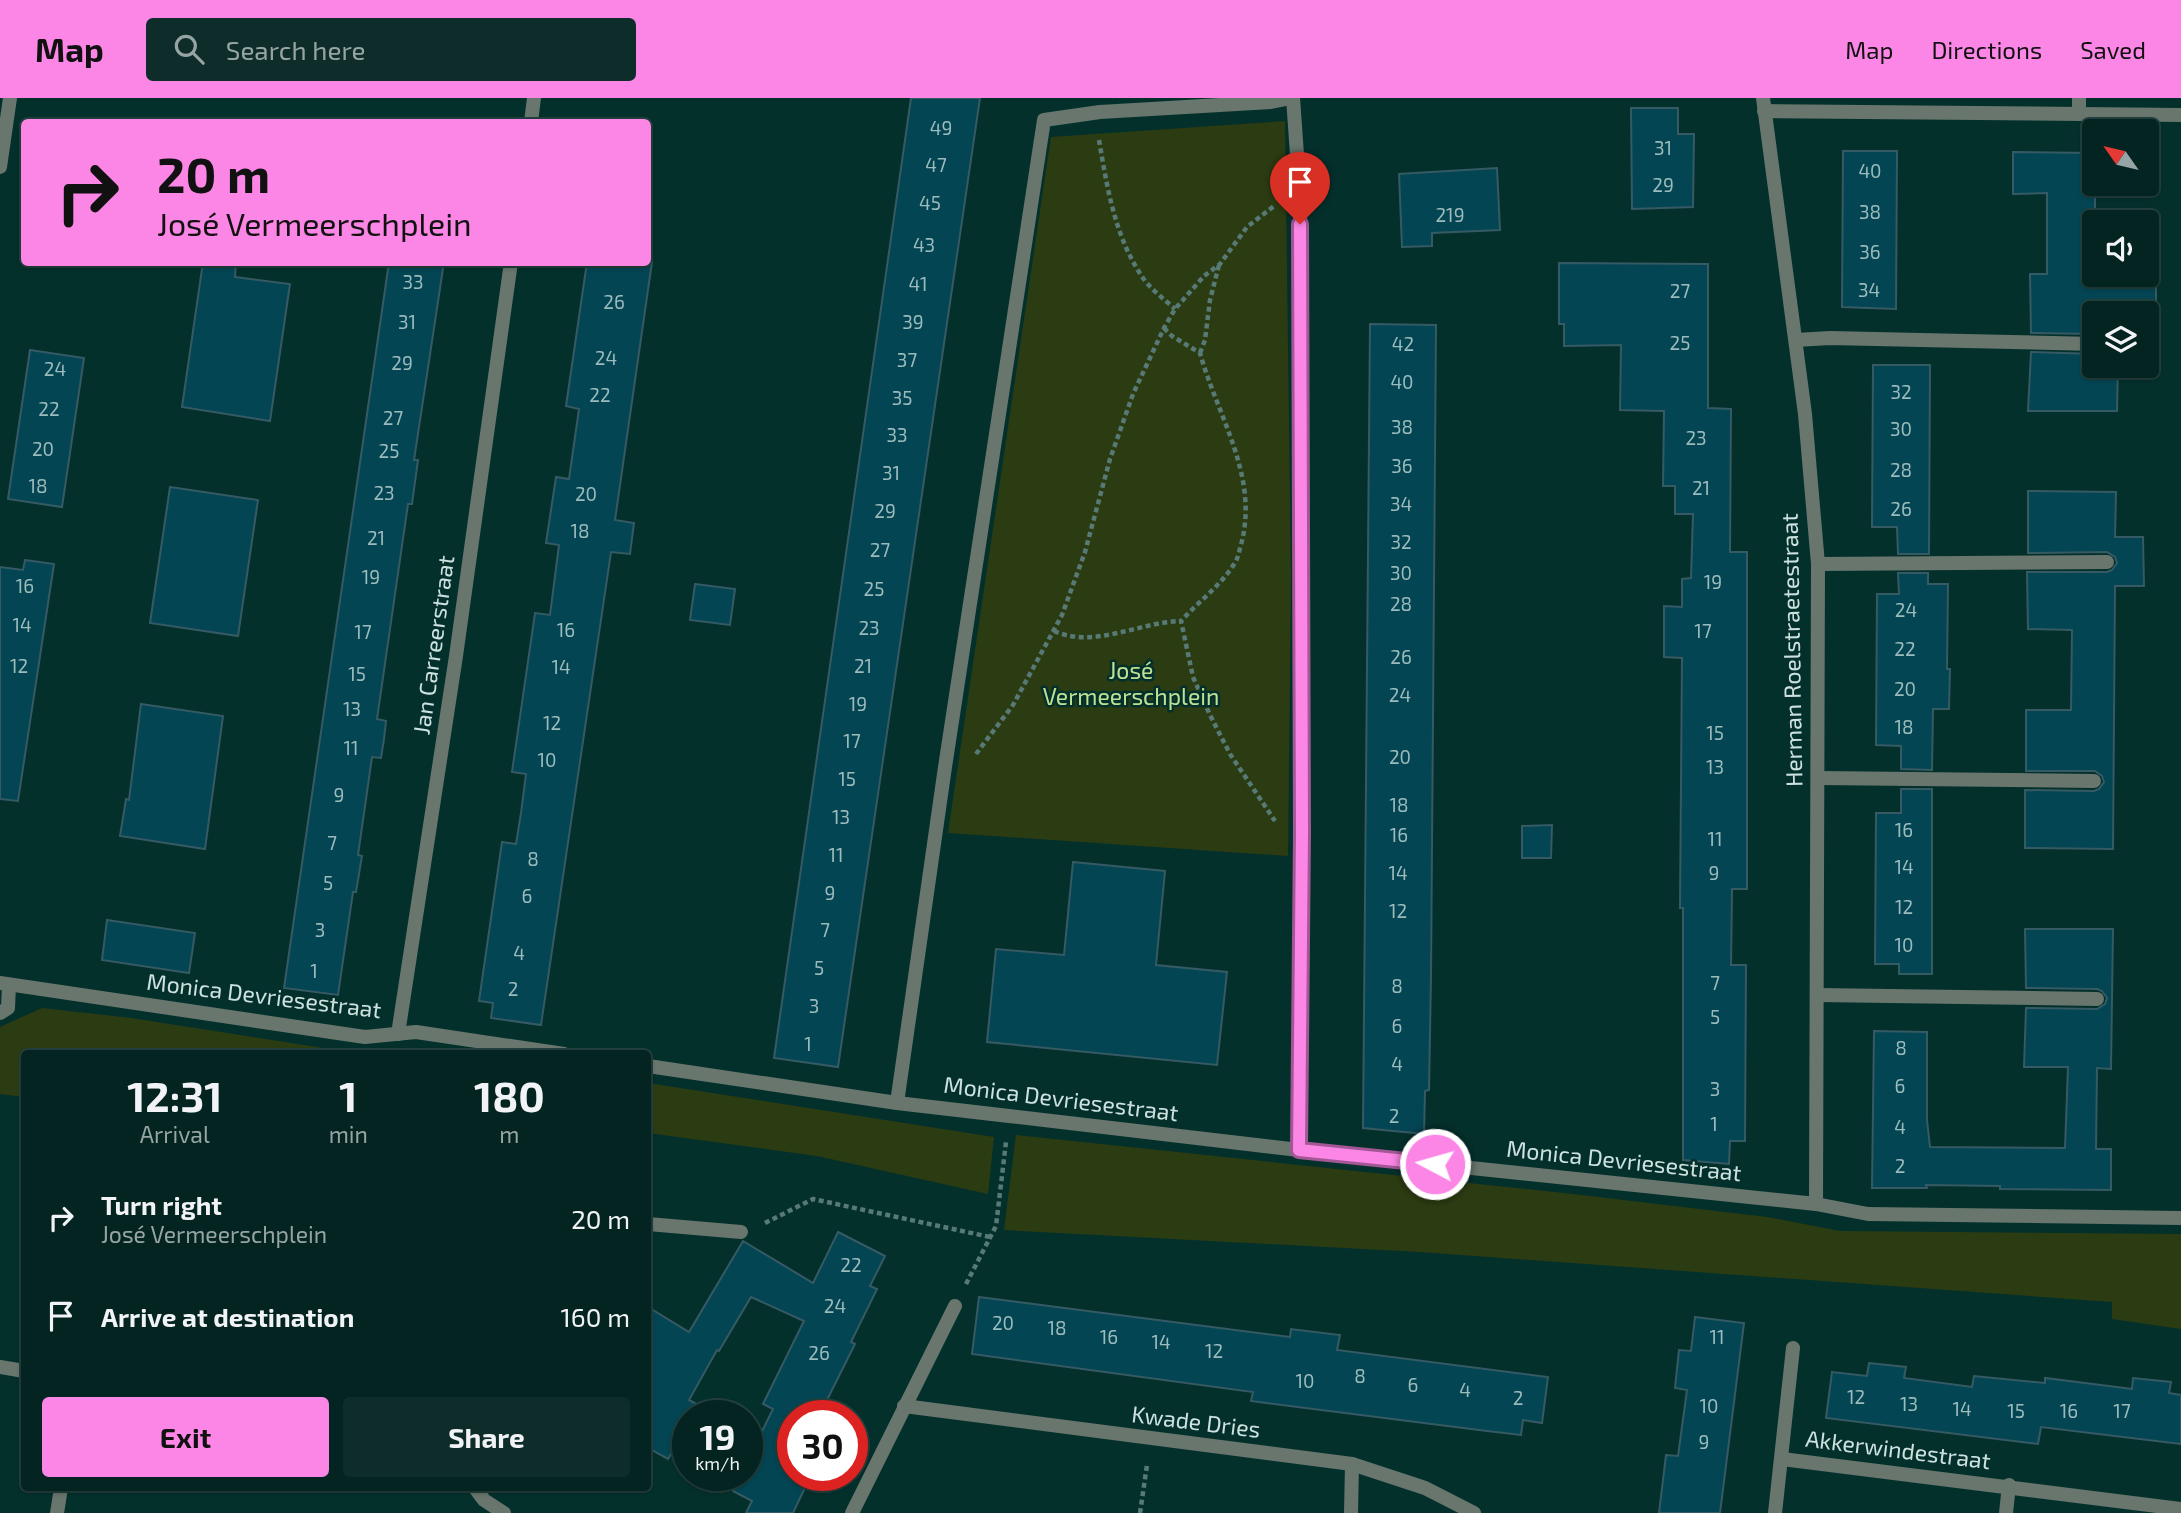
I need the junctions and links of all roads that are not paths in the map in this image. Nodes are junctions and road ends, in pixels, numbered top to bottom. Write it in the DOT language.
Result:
graph roads {
  1 [pos="10,98"];
  2 [pos="534,98"];
  3 [pos="1292,98"];
  4 [pos="1764,104"];
  5 [pos="2079,105"];
  6 [pos="2181,115"];
  7 [pos="531,119"];
  8 [pos="0,167"];
  9 [pos="510,266"];
  10 [pos="1796,340"];
  11 [pos="2082,344"];
  12 [pos="2107,562"];
  13 [pos="1818,564"];
  14 [pos="1818,778"];
  15 [pos="2094,781"];
  16 [pos="5,984"];
  17 [pos="1817,996"];
  18 [pos="2097,999"];
  19 [pos="0,1013"];
  20 [pos="398,1034"];
  21 [pos="537,1050"];
  22 [pos="651,1066"];
  23 [pos="897,1103"];
  24 [pos="1299,1150"];
  25 [pos="1816,1204"];
  26 [pos="2181,1217"];
  27 [pos="651,1224"];
  28 [pos="741,1232"];
  29 [pos="955,1306"];
  30 [pos="1793,1348"];
  31 [pos="0,1367"];
  32 [pos="21,1370"];
  33 [pos="904,1406"];
  34 [pos="1782,1459"];
  35 [pos="1352,1464"];
  36 [pos="2009,1486"];
  37 [pos="61,1491"];
  38 [pos="477,1491"];
  39 [pos="2181,1508"];
  40 [pos="57,1513"];
  41 [pos="504,1513"];
  42 [pos="852,1513"];
  43 [pos="1351,1513"];
  44 [pos="1474,1513"];
  45 [pos="1774,1513"];
  46 [pos="2006,1513"];
  1 -- 8 [label="street"];
  2 -- 7 [label="street"];
  3 -- 23 [label="street"];
  3 -- 24 [label="street"];
  4 -- 5 [label="street"];
  4 -- 10 [label="street, Herman Roelstraetestraat"];
  5 -- 6 [label="street"];
  9 -- 20 [label="street, Jan Carreerstraat"];
  10 -- 11 [label="street"];
  10 -- 13 [label="street, Herman Roelstraetestraat"];
  12 -- 13 [label="street"];
  13 -- 14 [label="street, Herman Roelstraetestraat"];
  14 -- 15 [label="street"];
  14 -- 17 [label="street, Herman Roelstraetestraat"];
  16 -- 19 [label="street"];
  16 -- 20 [label="street, Monica Devriesestraat"];
  17 -- 18 [label="street"];
  17 -- 25 [label="street, Herman Roelstraetestraat"];
  20 -- 21 [label="street, Monica Devriesestraat"];
  22 -- 23 [label="street, Monica Devriesestraat"];
  23 -- 24 [label="street, Monica Devriesestraat"];
  24 -- 25 [label="street, Monica Devriesestraat"];
  25 -- 26 [label="street, Monica Devriesestraat"];
  27 -- 28 [label="street"];
  29 -- 33 [label="street"];
  30 -- 34 [label="street, Akkerwindestraat"];
  31 -- 32 [label="street"];
  33 -- 35 [label="street, Kwade Dries"];
  33 -- 42 [label="street"];
  34 -- 36 [label="street, Akkerwindestraat"];
  34 -- 45 [label="street, Akkerwindestraat"];
  35 -- 43 [label="street"];
  35 -- 44 [label="street, Kwade Dries"];
  36 -- 39 [label="street, Akkerwindestraat"];
  36 -- 46 [label="street, Akkerwindestraat"];
  37 -- 40 [label="street"];
  38 -- 41 [label="street"];
}
